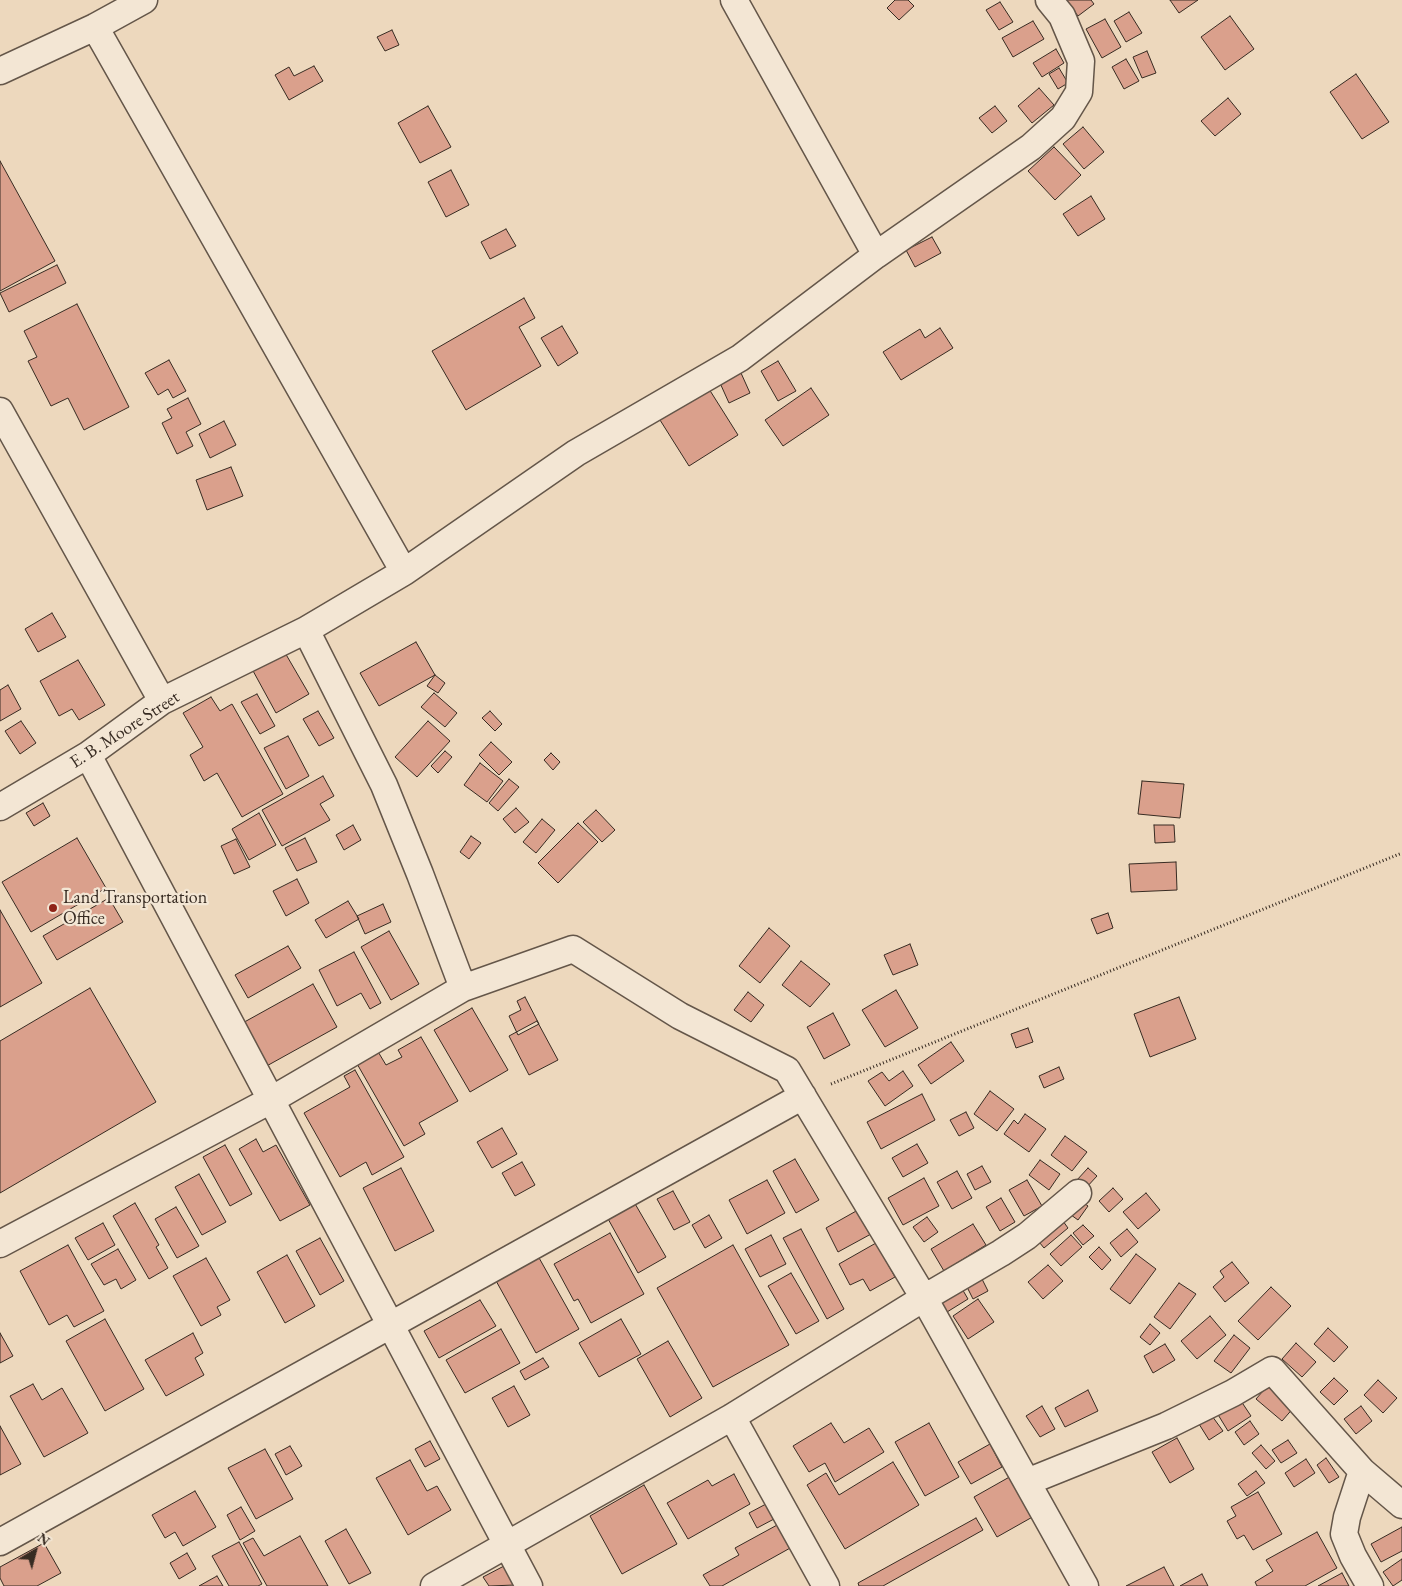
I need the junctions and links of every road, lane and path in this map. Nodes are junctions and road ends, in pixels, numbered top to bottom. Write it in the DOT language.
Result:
graph roads {
  1 [pos="144,0"];
  2 [pos="734,0"];
  3 [pos="1049,0"];
  4 [pos="95,27"];
  5 [pos="0,70"];
  6 [pos="876,256"];
  7 [pos="0,412"];
  8 [pos="404,572"];
  9 [pos="306,630"];
  10 [pos="162,701"];
  11 [pos="88,755"];
  12 [pos="0,807"];
  13 [pos="1402,853"];
  14 [pos="463,988"];
  15 [pos="803,1096"];
  16 [pos="271,1100"];
  17 [pos="1078,1193"];
  18 [pos="0,1244"];
  19 [pos="924,1298"];
  20 [pos="390,1324"];
  21 [pos="732,1417"];
  22 [pos="1362,1471"];
  23 [pos="1027,1482"];
  24 [pos="1402,1505"];
  25 [pos="0,1542"];
  26 [pos="507,1545"];
  27 [pos="434,1586"];
  28 [pos="529,1586"];
  29 [pos="826,1586"];
  30 [pos="1085,1586"];
  31 [pos="1370,1586"];
  1 -- 4 [label="street"];
  2 -- 6 [label="street"];
  3 -- 6 [label="street, E. B. Moore Street"];
  4 -- 5 [label="street"];
  4 -- 8 [label="street"];
  6 -- 8 [label="street, E. B. Moore Street"];
  7 -- 10 [label="street"];
  8 -- 9 [label="street, E. B. Moore Street"];
  9 -- 10 [label="street, E. B. Moore Street"];
  9 -- 14 [label="street"];
  10 -- 11 [label="street, E. B. Moore Street"];
  11 -- 12 [label="street, E. B. Moore Street"];
  11 -- 16 [label="street"];
  13 -- 15 [label="path"];
  14 -- 15 [label="street"];
  14 -- 16 [label="street"];
  15 -- 19 [label="street"];
  15 -- 20 [label="street"];
  16 -- 18 [label="street"];
  16 -- 20 [label="street"];
  17 -- 19 [label="street"];
  19 -- 21 [label="street"];
  19 -- 23 [label="street"];
  20 -- 25 [label="street"];
  20 -- 26 [label="street"];
  21 -- 26 [label="street"];
  21 -- 29 [label="street"];
  22 -- 23 [label="street"];
  22 -- 24 [label="street"];
  22 -- 31 [label="street"];
  23 -- 30 [label="street"];
  26 -- 27 [label="street"];
  26 -- 28 [label="street"];
}
